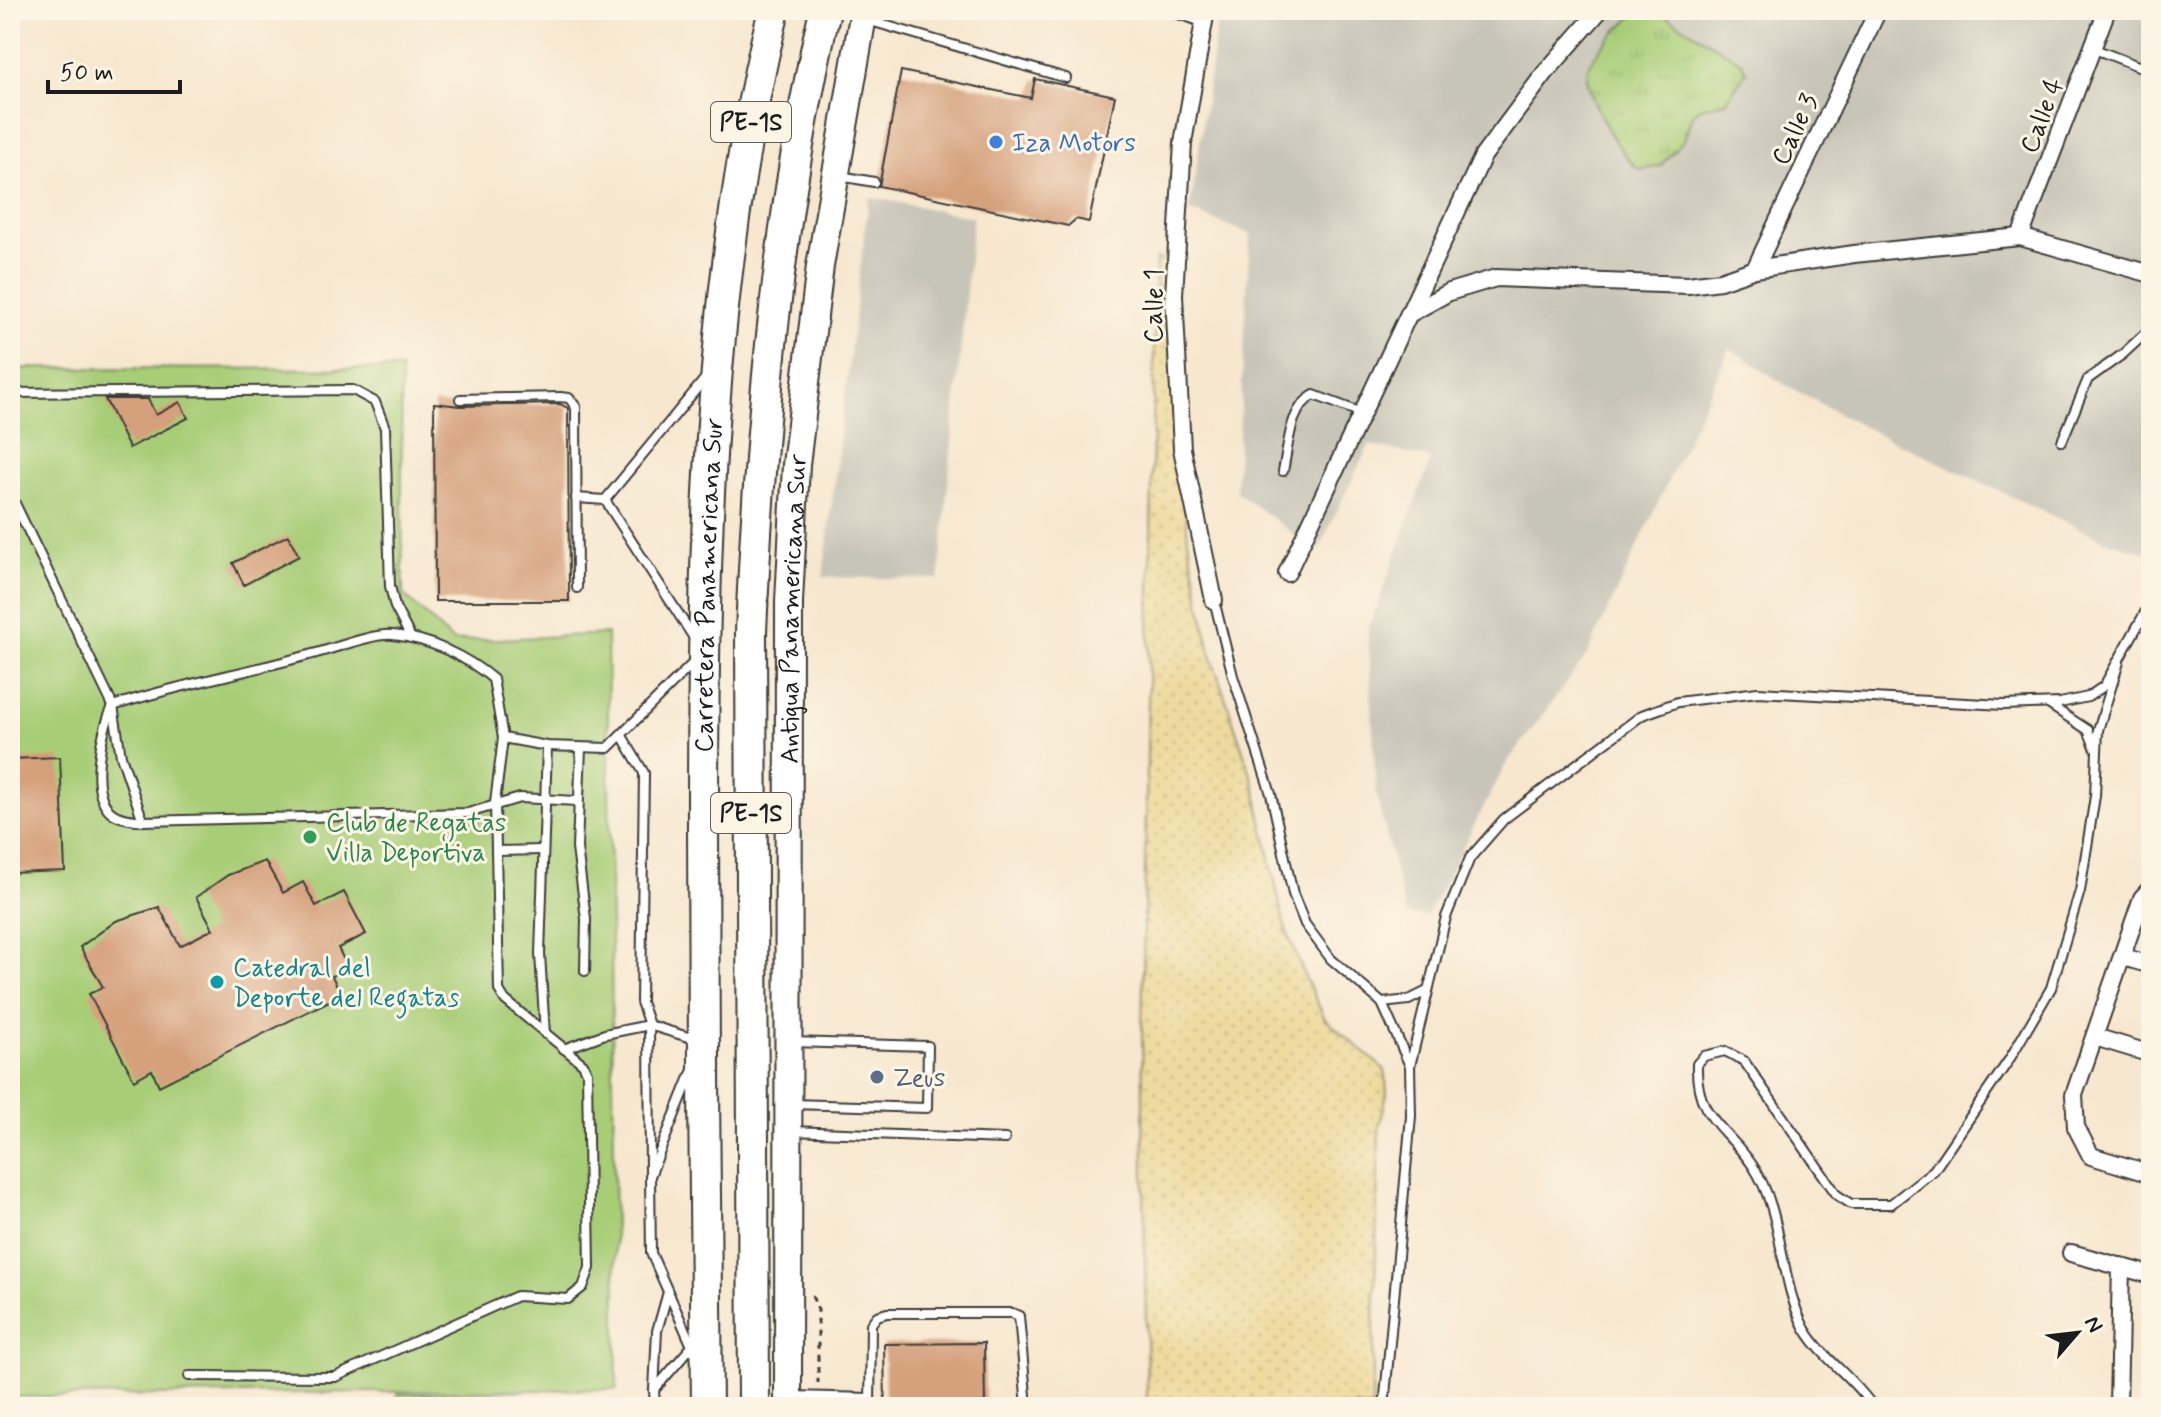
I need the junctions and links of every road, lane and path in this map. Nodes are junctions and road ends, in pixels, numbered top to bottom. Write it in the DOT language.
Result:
graph roads {
  1 [pos="774,10"];
  2 [pos="825,10"];
  3 [pos="1179,10"];
  4 [pos="1600,10"];
  5 [pos="1878,10"];
  6 [pos="2107,10"];
  7 [pos="863,14"];
  8 [pos="1204,14"];
  9 [pos="2092,48"];
  10 [pos="2151,71"];
  11 [pos="1066,78"];
  12 [pos="835,176"];
  13 [pos="874,182"];
  14 [pos="2020,237"];
  15 [pos="1755,269"];
  16 [pos="2151,274"];
  17 [pos="1411,313"];
  18 [pos="2151,328"];
  19 [pos="716,366"];
  20 [pos="10,393"];
  21 [pos="460,399"];
  22 [pos="1363,414"];
  23 [pos="2062,441"];
  24 [pos="1283,471"];
  25 [pos="10,493"];
  26 [pos="576,498"];
  27 [pos="605,500"];
  28 [pos="1287,573"];
  29 [pos="577,588"];
  30 [pos="1214,600"];
  31 [pos="2151,602"];
  32 [pos="411,638"];
  33 [pos="703,652"];
  34 [pos="2119,662"];
  35 [pos="2047,704"];
  36 [pos="113,706"];
  37 [pos="621,734"];
  38 [pos="503,738"];
  39 [pos="547,746"];
  40 [pos="581,748"];
  41 [pos="2097,752"];
  42 [pos="543,799"];
  43 [pos="577,801"];
  44 [pos="495,803"];
  45 [pos="143,821"];
  46 [pos="542,850"];
  47 [pos="496,851"];
  48 [pos="2151,888"];
  49 [pos="2123,957"];
  50 [pos="2151,965"];
  51 [pos="585,971"];
  52 [pos="1427,991"];
  53 [pos="1382,1003"];
  54 [pos="649,1025"];
  55 [pos="545,1034"];
  56 [pos="2095,1037"];
  57 [pos="704,1042"];
  58 [pos="787,1042"];
  59 [pos="564,1049"];
  60 [pos="2151,1054"];
  61 [pos="1410,1066"];
  62 [pos="787,1104"];
  63 [pos="787,1131"];
  64 [pos="1005,1139"];
  65 [pos="2151,1174"];
  66 [pos="650,1176"];
  67 [pos="2071,1253"];
  68 [pos="2121,1266"];
  69 [pos="2151,1275"];
  70 [pos="668,1292"];
  71 [pos="699,1337"];
  72 [pos="189,1376"];
  73 [pos="654,1390"];
  74 [pos="707,1393"];
  75 [pos="788,1402"];
  76 [pos="870,1402"];
  77 [pos="655,1407"];
  78 [pos="754,1407"];
  79 [pos="1027,1407"];
  80 [pos="1384,1407"];
  81 [pos="1873,1407"];
  82 [pos="2118,1407"];
  1 -- 19 [label="highway, Carretera Panamericana Sur / PE-1S"];
  2 -- 78 [label="highway, Carretera Panamericana Sur / PE-1S"];
  3 -- 8 [label="street"];
  4 -- 17 [label="street"];
  5 -- 15 [label="street, Calle 3"];
  6 -- 9 [label="street, Calle 4"];
  7 -- 11 [label="lane"];
  7 -- 12 [label="main road, Antigua Panamericana Sur"];
  8 -- 30 [label="street, Calle 1"];
  9 -- 10 [label="lane"];
  9 -- 14 [label="street, Calle 4"];
  12 -- 13 [label="lane"];
  12 -- 58 [label="main road, Antigua Panamericana Sur"];
  14 -- 15 [label="street"];
  14 -- 16 [label="street"];
  15 -- 17 [label="street"];
  17 -- 22 [label="street"];
  18 -- 23 [label="lane"];
  19 -- 27 [label="lane"];
  19 -- 33 [label="highway, Carretera Panamericana Sur / PE-1S"];
  20 -- 32 [label="lane"];
  21 -- 26 [label="lane"];
  22 -- 24 [label="lane"];
  22 -- 28 [label="street"];
  25 -- 36 [label="lane"];
  26 -- 27 [label="lane"];
  26 -- 29 [label="lane"];
  27 -- 33 [label="lane"];
  30 -- 53 [label="lane"];
  31 -- 34 [label="lane"];
  32 -- 36 [label="lane"];
  32 -- 38 [label="lane"];
  33 -- 37 [label="lane"];
  33 -- 57 [label="highway, Carretera Panamericana Sur / PE-1S"];
  34 -- 35 [label="lane"];
  34 -- 41 [label="lane"];
  35 -- 41 [label="lane"];
  35 -- 52 [label="lane"];
  36 -- 45 [label="lane"];
  36 -- 45 [label="lane"];
  37 -- 40 [label="lane"];
  37 -- 54 [label="lane"];
  38 -- 39 [label="lane"];
  38 -- 44 [label="lane"];
  39 -- 40 [label="lane"];
  39 -- 42 [label="lane"];
  40 -- 43 [label="lane"];
  41 -- 81 [label="lane"];
  42 -- 43 [label="lane"];
  42 -- 44 [label="lane"];
  42 -- 46 [label="lane"];
  43 -- 51 [label="lane"];
  44 -- 45 [label="lane"];
  44 -- 47 [label="lane"];
  46 -- 47 [label="lane"];
  46 -- 55 [label="lane"];
  47 -- 55 [label="lane"];
  48 -- 49 [label="street"];
  49 -- 50 [label="street"];
  49 -- 56 [label="street"];
  52 -- 53 [label="lane"];
  52 -- 61 [label="lane"];
  53 -- 61 [label="lane"];
  54 -- 57 [label="lane"];
  54 -- 59 [label="lane"];
  54 -- 66 [label="lane"];
  55 -- 59 [label="lane"];
  56 -- 60 [label="street"];
  56 -- 65 [label="street"];
  57 -- 66 [label="lane"];
  57 -- 71 [label="highway, Carretera Panamericana Sur / PE-1S"];
  58 -- 62 [label="main road, Antigua Panamericana Sur"];
  58 -- 62 [label="lane"];
  59 -- 72 [label="lane"];
  61 -- 80 [label="lane"];
  62 -- 63 [label="main road, Antigua Panamericana Sur"];
  63 -- 64 [label="lane"];
  63 -- 75 [label="main road, Antigua Panamericana Sur"];
  66 -- 70 [label="lane"];
  67 -- 68 [label="street"];
  68 -- 69 [label="street"];
  68 -- 82 [label="street"];
  70 -- 71 [label="lane"];
  70 -- 73 [label="lane"];
  71 -- 73 [label="lane"];
  71 -- 74 [label="highway, Carretera Panamericana Sur / PE-1S"];
  73 -- 77 [label="lane"];
  75 -- 76 [label="lane"];
  76 -- 79 [label="lane"];
}
